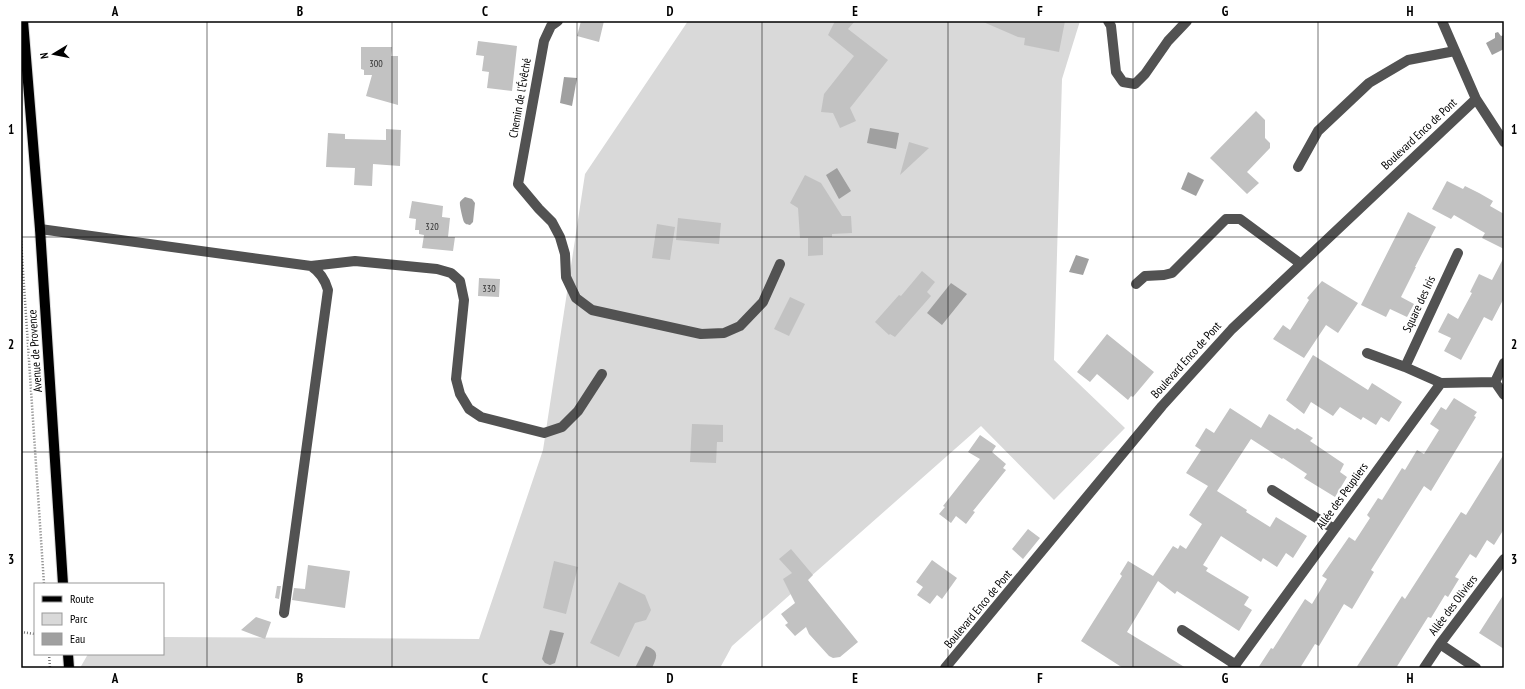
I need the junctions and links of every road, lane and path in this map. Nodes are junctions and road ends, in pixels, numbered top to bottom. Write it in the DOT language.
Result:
graph roads {
  1 [pos="23,21"];
  2 [pos="558,21"];
  3 [pos="1108,21"];
  4 [pos="1187,21"];
  5 [pos="1442,21"];
  6 [pos="1455,51"];
  7 [pos="1476,99"];
  8 [pos="1504,142"];
  9 [pos="1298,167"];
  10 [pos="40,229"];
  11 [pos="21,241"];
  12 [pos="1458,253"];
  13 [pos="780,264"];
  14 [pos="1301,264"];
  15 [pos="311,266"];
  16 [pos="1136,284"];
  17 [pos="1367,353"];
  18 [pos="1504,363"];
  19 [pos="1405,366"];
  20 [pos="602,374"];
  21 [pos="1495,382"];
  22 [pos="1441,383"];
  23 [pos="1504,395"];
  24 [pos="1272,490"];
  25 [pos="1334,529"];
  26 [pos="1504,559"];
  27 [pos="44,583"];
  28 [pos="63,583"];
  29 [pos="284,613"];
  30 [pos="1182,630"];
  31 [pos="21,632"];
  32 [pos="34,634"];
  33 [pos="1440,644"];
  34 [pos="49,655"];
  35 [pos="68,655"];
  36 [pos="1235,667"];
  37 [pos="50,668"];
  38 [pos="69,668"];
  39 [pos="945,668"];
  40 [pos="1424,668"];
  41 [pos="1476,668"];
  1 -- 10 [label="main road, Avenue de Provence"];
  2 -- 13 [label="street, Chemin de l'Évêché"];
  3 -- 4 [label="street"];
  5 -- 6 [label="street"];
  6 -- 7 [label="street"];
  6 -- 9 [label="street"];
  7 -- 8 [label="street"];
  7 -- 14 [label="street, Boulevard Enco de Pont"];
  10 -- 15 [label="street"];
  10 -- 28 [label="main road, Avenue de Provence"];
  11 -- 27 [label="path"];
  12 -- 19 [label="street, Square des Iris"];
  14 -- 16 [label="street"];
  14 -- 39 [label="street, Boulevard Enco de Pont"];
  15 -- 20 [label="street"];
  15 -- 29 [label="street"];
  17 -- 19 [label="street"];
  18 -- 21 [label="street"];
  19 -- 22 [label="street"];
  21 -- 22 [label="street"];
  21 -- 23 [label="street"];
  22 -- 25 [label="street, Allée des Peupliers"];
  24 -- 25 [label="street"];
  25 -- 36 [label="street, Allée des Peupliers"];
  26 -- 33 [label="street, Allée des Oliviers"];
  30 -- 36 [label="street"];
  31 -- 32 [label="path"];
  33 -- 40 [label="street, Allée des Oliviers"];
  33 -- 41 [label="street"];
  34 -- 37 [label="path"];
  35 -- 38 [label="main road"];
}
